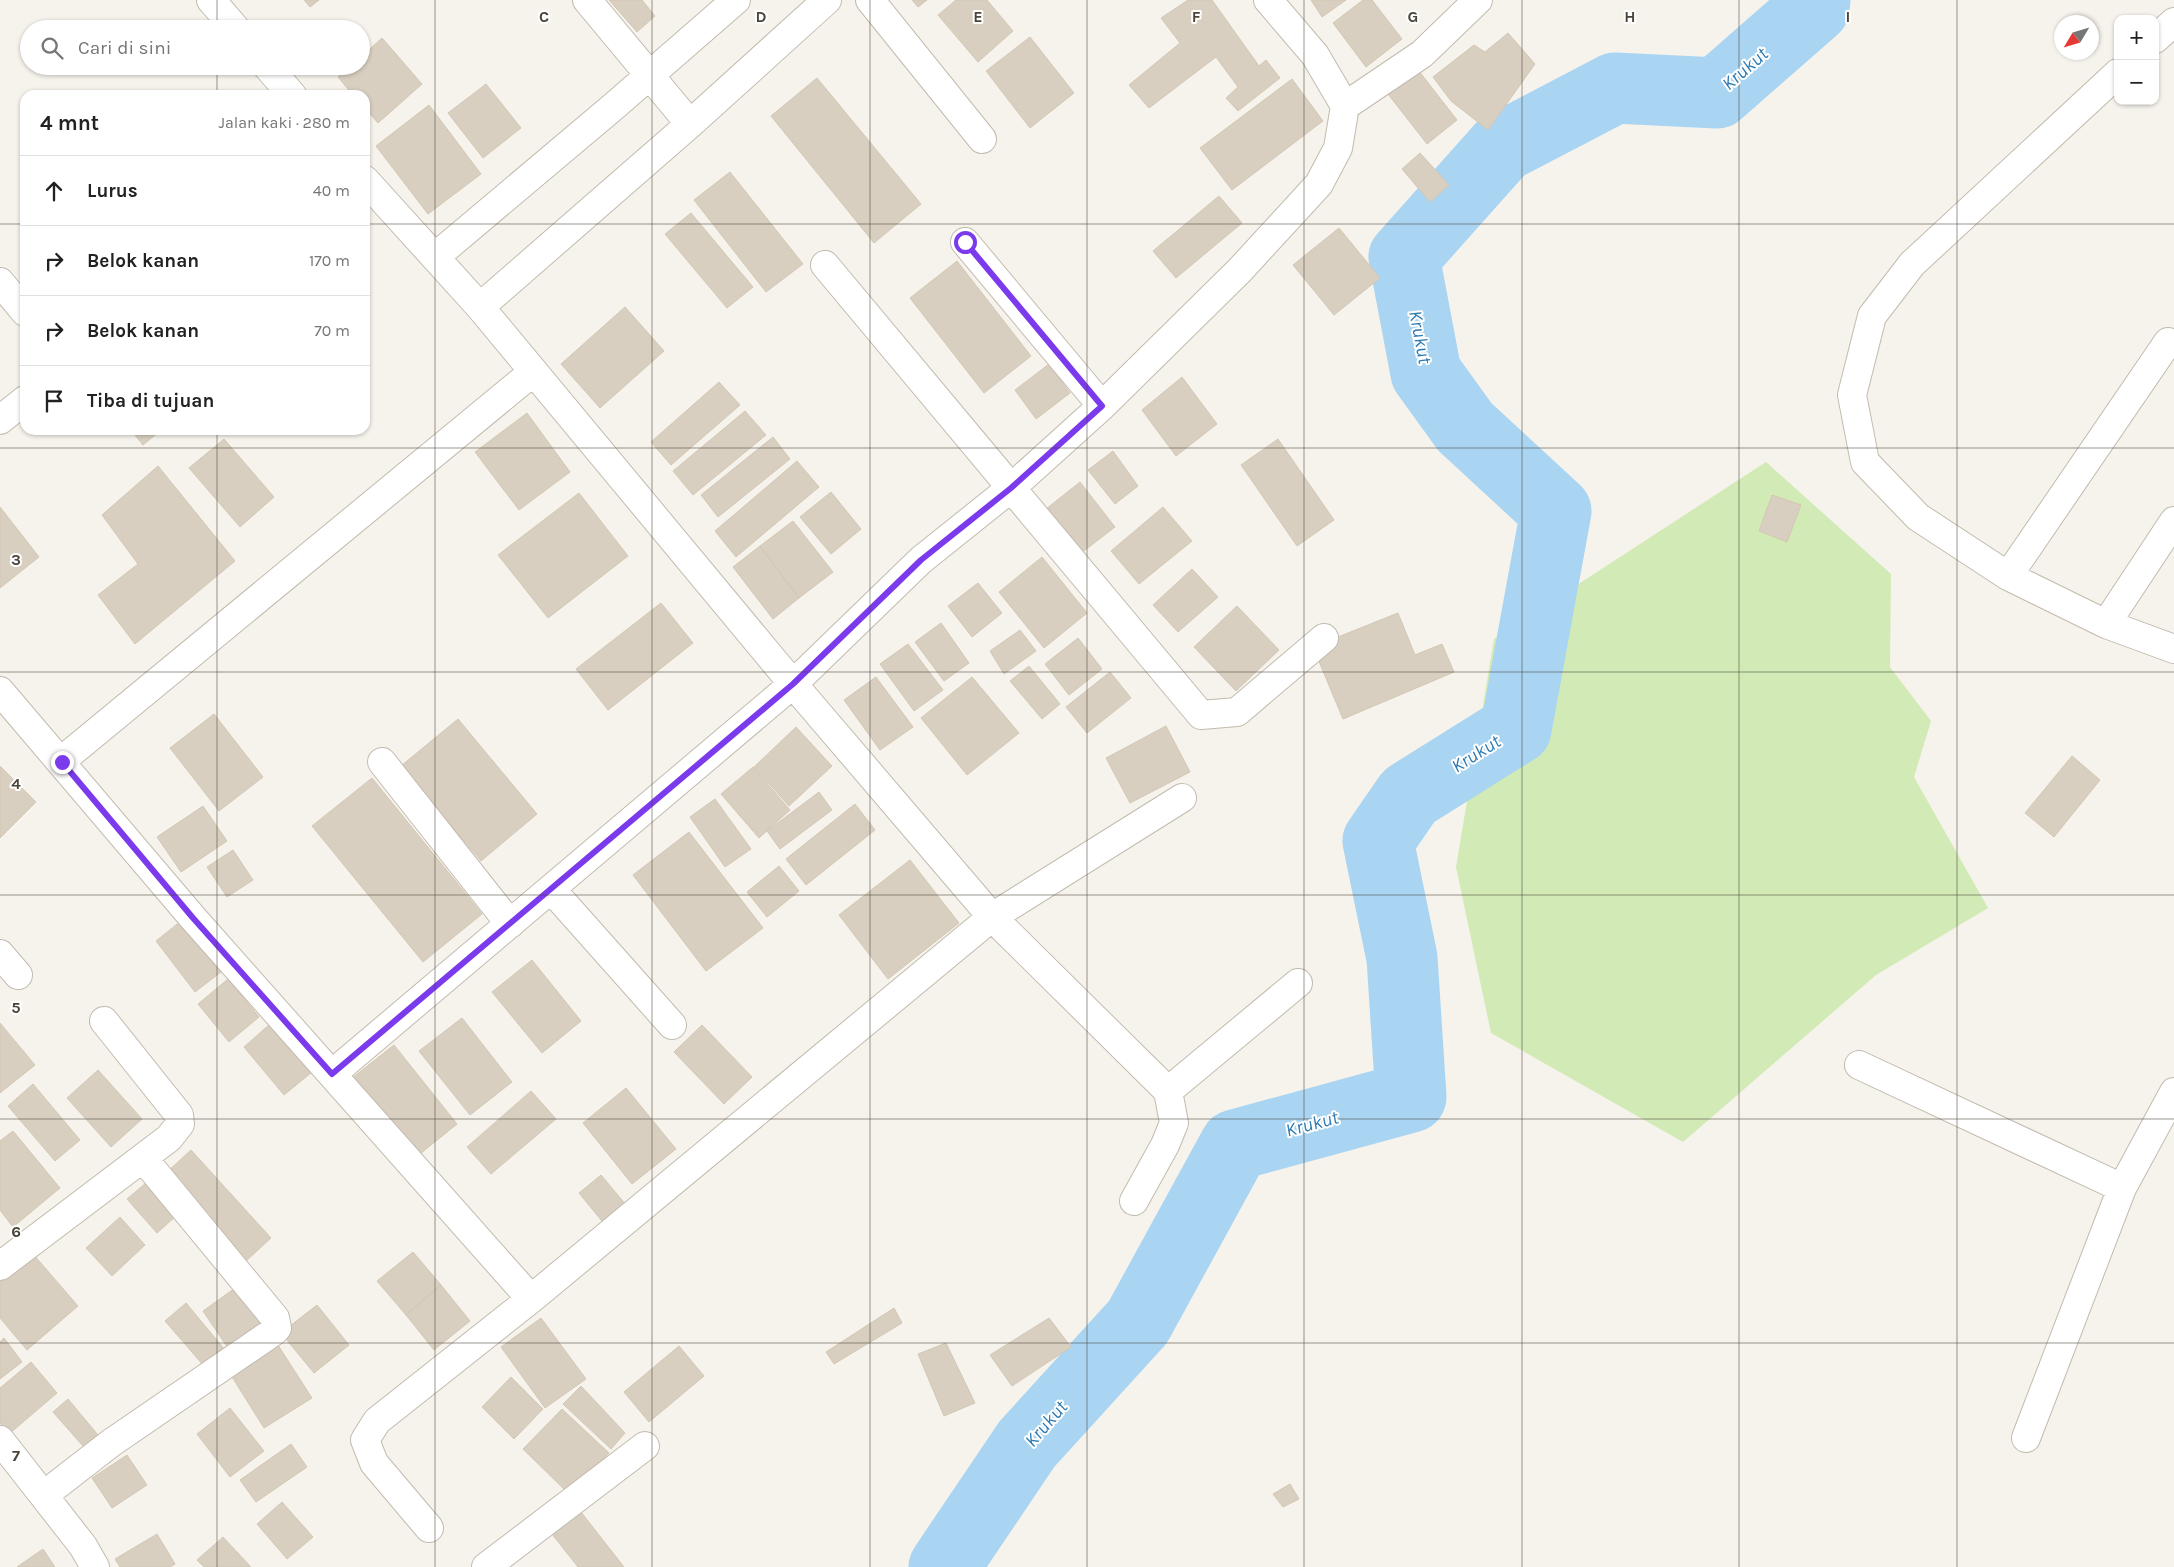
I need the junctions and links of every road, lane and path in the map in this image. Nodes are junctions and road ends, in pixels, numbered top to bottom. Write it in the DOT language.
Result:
graph roads {
  1 [pos="211,0"];
  2 [pos="587,0"];
  3 [pos="736,0"];
  4 [pos="827,0"];
  5 [pos="870,0"];
  6 [pos="1268,0"];
  7 [pos="1478,0"];
  8 [pos="228,20"];
  9 [pos="2174,22"];
  10 [pos="2159,35"];
  11 [pos="649,74"];
  12 [pos="275,75"];
  13 [pos="2114,77"];
  14 [pos="288,90"];
  15 [pos="1345,106"];
  16 [pos="690,124"];
  17 [pos="982,139"];
  18 [pos="370,186"];
  19 [pos="965,242"];
  20 [pos="435,257"];
  21 [pos="824,265"];
  22 [pos="0,282"];
  23 [pos="20,306"];
  24 [pos="480,307"];
  25 [pos="2168,342"];
  26 [pos="533,372"];
  27 [pos="20,404"];
  28 [pos="1102,406"];
  29 [pos="0,420"];
  30 [pos="1011,488"];
  31 [pos="2174,521"];
  32 [pos="2008,576"];
  33 [pos="2106,624"];
  34 [pos="1324,638"];
  35 [pos="2174,649"];
  36 [pos="793,684"];
  37 [pos="0,691"];
  38 [pos="62,762"];
  39 [pos="382,762"];
  40 [pos="1182,798"];
  41 [pos="551,889"];
  42 [pos="992,917"];
  43 [pos="510,924"];
  44 [pos="0,954"];
  45 [pos="18,975"];
  46 [pos="1298,983"];
  47 [pos="104,1020"];
  48 [pos="672,1025"];
  49 [pos="1859,1065"];
  50 [pos="332,1074"];
  51 [pos="1168,1091"];
  52 [pos="2174,1092"];
  53 [pos="143,1158"];
  54 [pos="2122,1188"];
  55 [pos="1134,1200"];
  56 [pos="0,1266"];
  57 [pos="531,1299"];
  58 [pos="2026,1438"];
  59 [pos="0,1440"];
  60 [pos="646,1446"];
  61 [pos="44,1495"];
  62 [pos="429,1528"];
  63 [pos="96,1567"];
  64 [pos="486,1567"];
  1 -- 8 [label="street"];
  2 -- 11 [label="street"];
  3 -- 11 [label="street"];
  4 -- 16 [label="street"];
  5 -- 17 [label="street"];
  6 -- 15 [label="street"];
  7 -- 15 [label="street"];
  9 -- 10 [label="street"];
  11 -- 16 [label="street"];
  11 -- 20 [label="street"];
  12 -- 14 [label="street"];
  13 -- 32 [label="street"];
  15 -- 28 [label="street"];
  16 -- 24 [label="street"];
  18 -- 20 [label="street"];
  19 -- 28 [label="street"];
  20 -- 24 [label="street"];
  21 -- 30 [label="street"];
  22 -- 23 [label="street"];
  24 -- 26 [label="street"];
  25 -- 32 [label="street"];
  26 -- 36 [label="street"];
  26 -- 38 [label="street"];
  27 -- 29 [label="street"];
  28 -- 30 [label="street"];
  30 -- 34 [label="street"];
  30 -- 36 [label="street"];
  31 -- 33 [label="street"];
  32 -- 33 [label="street"];
  33 -- 35 [label="street"];
  36 -- 41 [label="street"];
  36 -- 42 [label="street"];
  37 -- 38 [label="street"];
  38 -- 50 [label="street"];
  39 -- 43 [label="street"];
  40 -- 42 [label="street"];
  41 -- 43 [label="street"];
  41 -- 48 [label="street"];
  42 -- 51 [label="street"];
  42 -- 57 [label="street"];
  43 -- 50 [label="street"];
  44 -- 45 [label="street"];
  46 -- 51 [label="street"];
  47 -- 53 [label="street"];
  49 -- 54 [label="street"];
  50 -- 57 [label="street"];
  51 -- 55 [label="street"];
  52 -- 54 [label="street"];
  53 -- 56 [label="street"];
  53 -- 61 [label="street"];
  54 -- 58 [label="street"];
  57 -- 62 [label="street"];
  59 -- 61 [label="street"];
  60 -- 64 [label="street"];
  61 -- 63 [label="street"];
}
